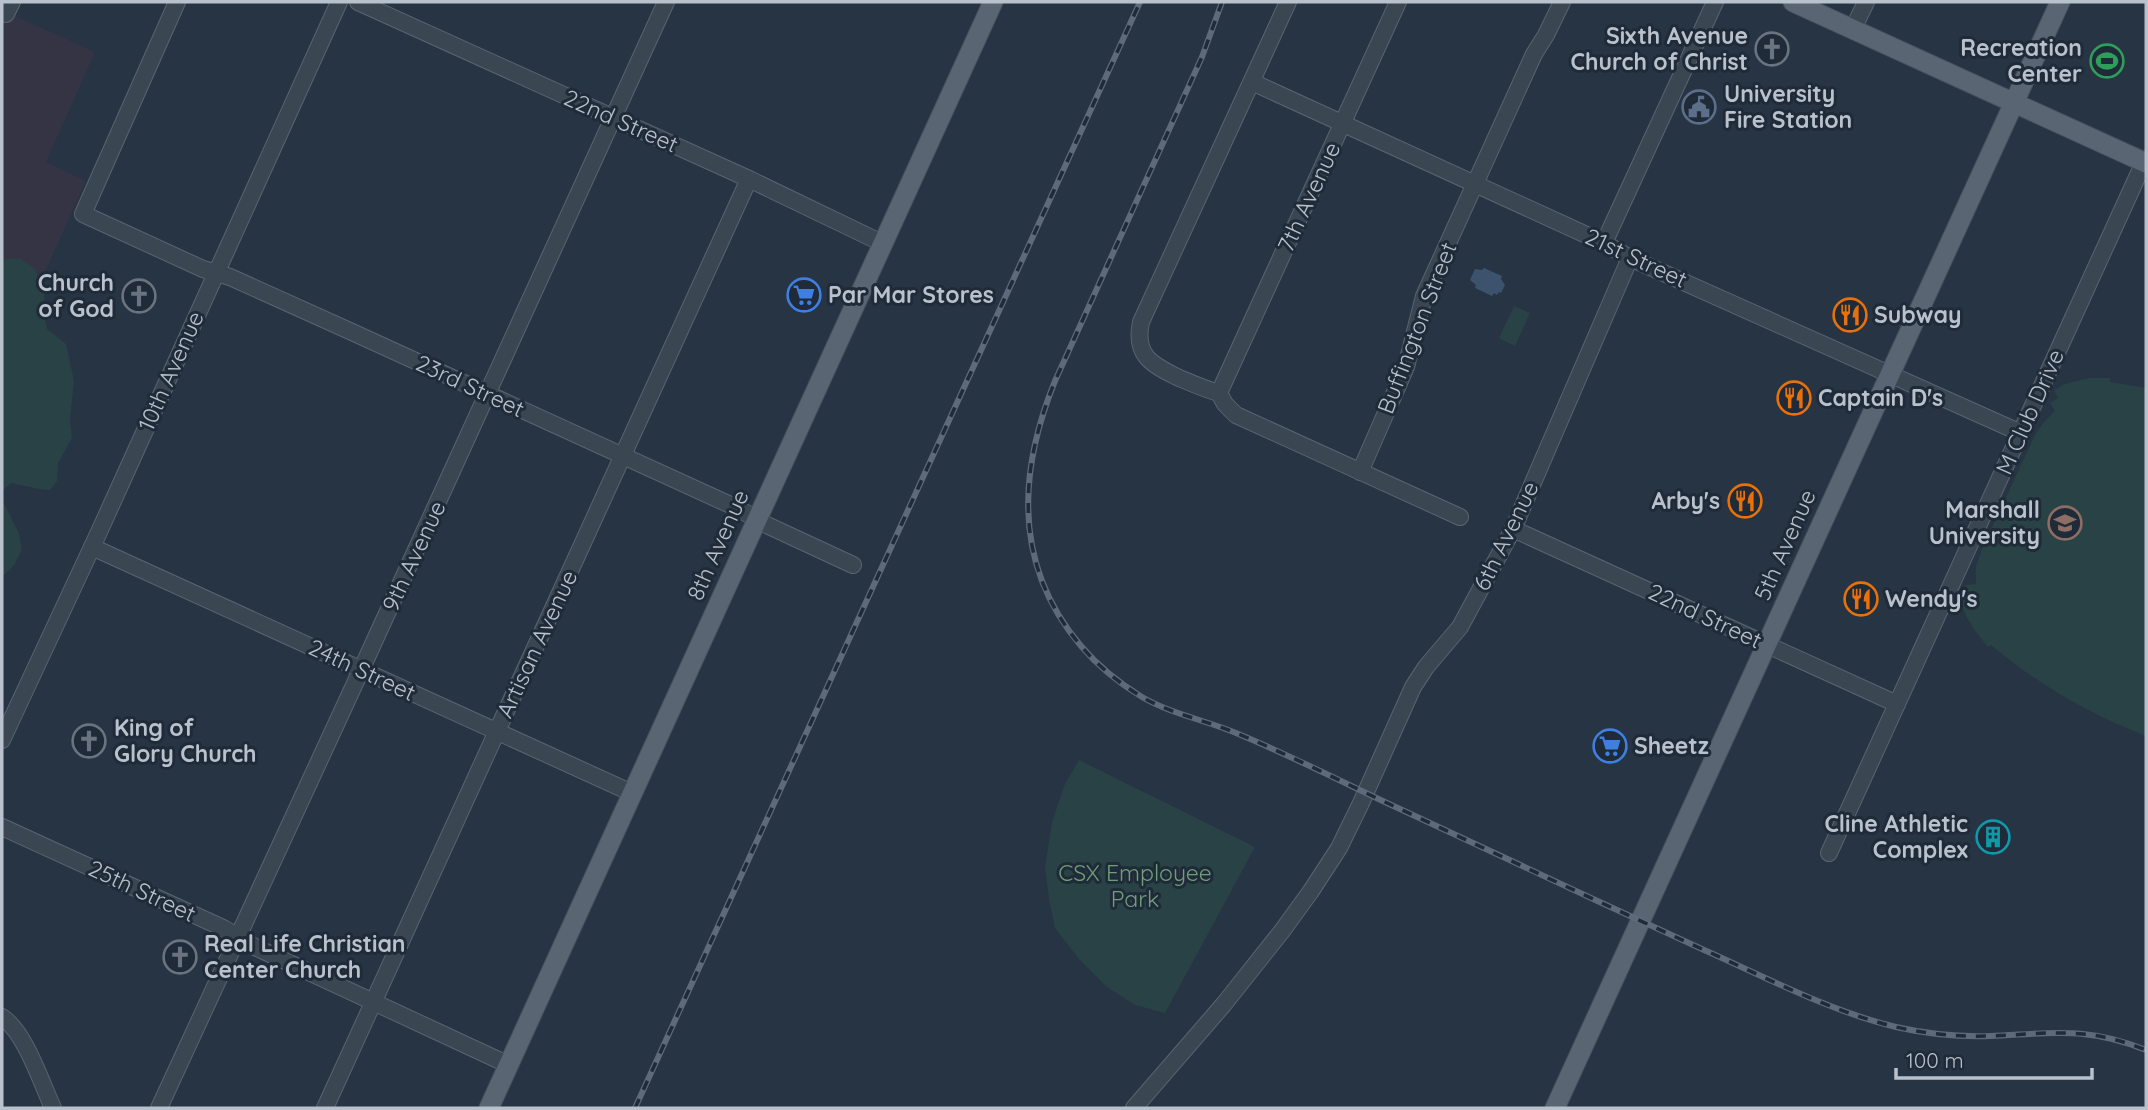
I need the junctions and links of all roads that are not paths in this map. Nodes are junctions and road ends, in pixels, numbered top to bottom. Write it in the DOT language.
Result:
graph roads {
  1 [pos="177,2"];
  2 [pos="339,2"];
  3 [pos="358,2"];
  4 [pos="666,2"];
  5 [pos="993,2"];
  6 [pos="1288,2"];
  7 [pos="1398,2"];
  8 [pos="1562,2"];
  9 [pos="1715,2"];
  10 [pos="1793,2"];
  11 [pos="1866,2"];
  12 [pos="2060,2"];
  13 [pos="1853,29"];
  14 [pos="1252,82"];
  15 [pos="2014,103"];
  16 [pos="613,118"];
  17 [pos="1343,123"];
  18 [pos="2145,162"];
  19 [pos="749,179"];
  20 [pos="1475,185"];
  21 [pos="882,243"];
  22 [pos="1604,243"];
  23 [pos="1630,258"];
  24 [pos="216,273"];
  25 [pos="1890,374"];
  26 [pos="1219,393"];
  27 [pos="488,394"];
  28 [pos="2021,433"];
  29 [pos="623,455"];
  30 [pos="1360,472"];
  31 [pos="1460,517"];
  32 [pos="756,519"];
  33 [pos="1513,529"];
  34 [pos="92,547"];
  35 [pos="853,565"];
  36 [pos="1767,645"];
  37 [pos="361,670"];
  38 [pos="1897,704"];
  39 [pos="497,732"];
  40 [pos="2,740"];
  41 [pos="632,793"];
  42 [pos="2,827"];
  43 [pos="1829,853"];
  44 [pos="238,937"];
  45 [pos="374,1002"];
  46 [pos="2,1017"];
  47 [pos="509,1065"];
  48 [pos="53,1108"];
  49 [pos="159,1108"];
  50 [pos="325,1108"];
  51 [pos="489,1108"];
  52 [pos="1134,1108"];
  53 [pos="1555,1108"];
  1 -- 24 [label="street, 23rd Street"];
  2 -- 24 [label="street, 10th Avenue"];
  3 -- 16 [label="street, 22nd Street"];
  4 -- 16 [label="street, 9th Avenue"];
  5 -- 21 [label="main road, 8th Avenue"];
  6 -- 14 [label="street"];
  7 -- 17 [label="street, 7th Avenue"];
  8 -- 20 [label="street, Buffington Street"];
  9 -- 22 [label="street"];
  10 -- 13 [label="main road"];
  11 -- 13 [label="street"];
  12 -- 15 [label="main road, 5th Avenue"];
  13 -- 15 [label="main road"];
  14 -- 17 [label="street, 21st Street"];
  14 -- 26 [label="street"];
  15 -- 18 [label="main road"];
  15 -- 25 [label="main road, 5th Avenue"];
  16 -- 19 [label="street, 22nd Street"];
  16 -- 27 [label="street, 9th Avenue"];
  17 -- 20 [label="street, 21st Street"];
  17 -- 26 [label="street, 7th Avenue"];
  18 -- 28 [label="street, M Club Drive"];
  19 -- 21 [label="street, 22nd Street"];
  19 -- 29 [label="street, Artisan Avenue"];
  20 -- 22 [label="street, 21st Street"];
  20 -- 30 [label="street, Buffington Street"];
  21 -- 32 [label="main road, 8th Avenue"];
  22 -- 23 [label="street, 21st Street"];
  23 -- 25 [label="street, 21st Street"];
  23 -- 33 [label="street, 6th Avenue"];
  24 -- 27 [label="street, 23rd Street"];
  24 -- 34 [label="street, 10th Avenue"];
  25 -- 28 [label="street, 21st Street"];
  25 -- 36 [label="main road, 5th Avenue"];
  26 -- 30 [label="street"];
  27 -- 29 [label="street, 23rd Street"];
  27 -- 37 [label="street, 9th Avenue"];
  28 -- 38 [label="street, M Club Drive"];
  29 -- 32 [label="street, 23rd Street"];
  29 -- 39 [label="street, Artisan Avenue"];
  30 -- 31 [label="street"];
  32 -- 35 [label="street, 23rd Street"];
  32 -- 41 [label="main road, 8th Avenue"];
  33 -- 36 [label="street, 22nd Street"];
  33 -- 52 [label="street, 6th Avenue"];
  34 -- 37 [label="street, 24th Street"];
  34 -- 40 [label="street, 10th Avenue"];
  36 -- 38 [label="street, 22nd Street"];
  36 -- 53 [label="main road, 5th Avenue"];
  37 -- 39 [label="street, 24th Street"];
  37 -- 44 [label="street, 9th Avenue"];
  38 -- 43 [label="street, M Club Drive"];
  39 -- 41 [label="street, 24th Street"];
  39 -- 45 [label="street, Artisan Avenue"];
  41 -- 47 [label="main road, 8th Avenue"];
  42 -- 44 [label="street, 25th Street"];
  44 -- 45 [label="street, 25th Street"];
  44 -- 49 [label="street, 9th Avenue"];
  45 -- 47 [label="street, 25th Street"];
  45 -- 50 [label="street, Artisan Avenue"];
  46 -- 48 [label="street"];
  47 -- 51 [label="main road, 8th Avenue"];
}
